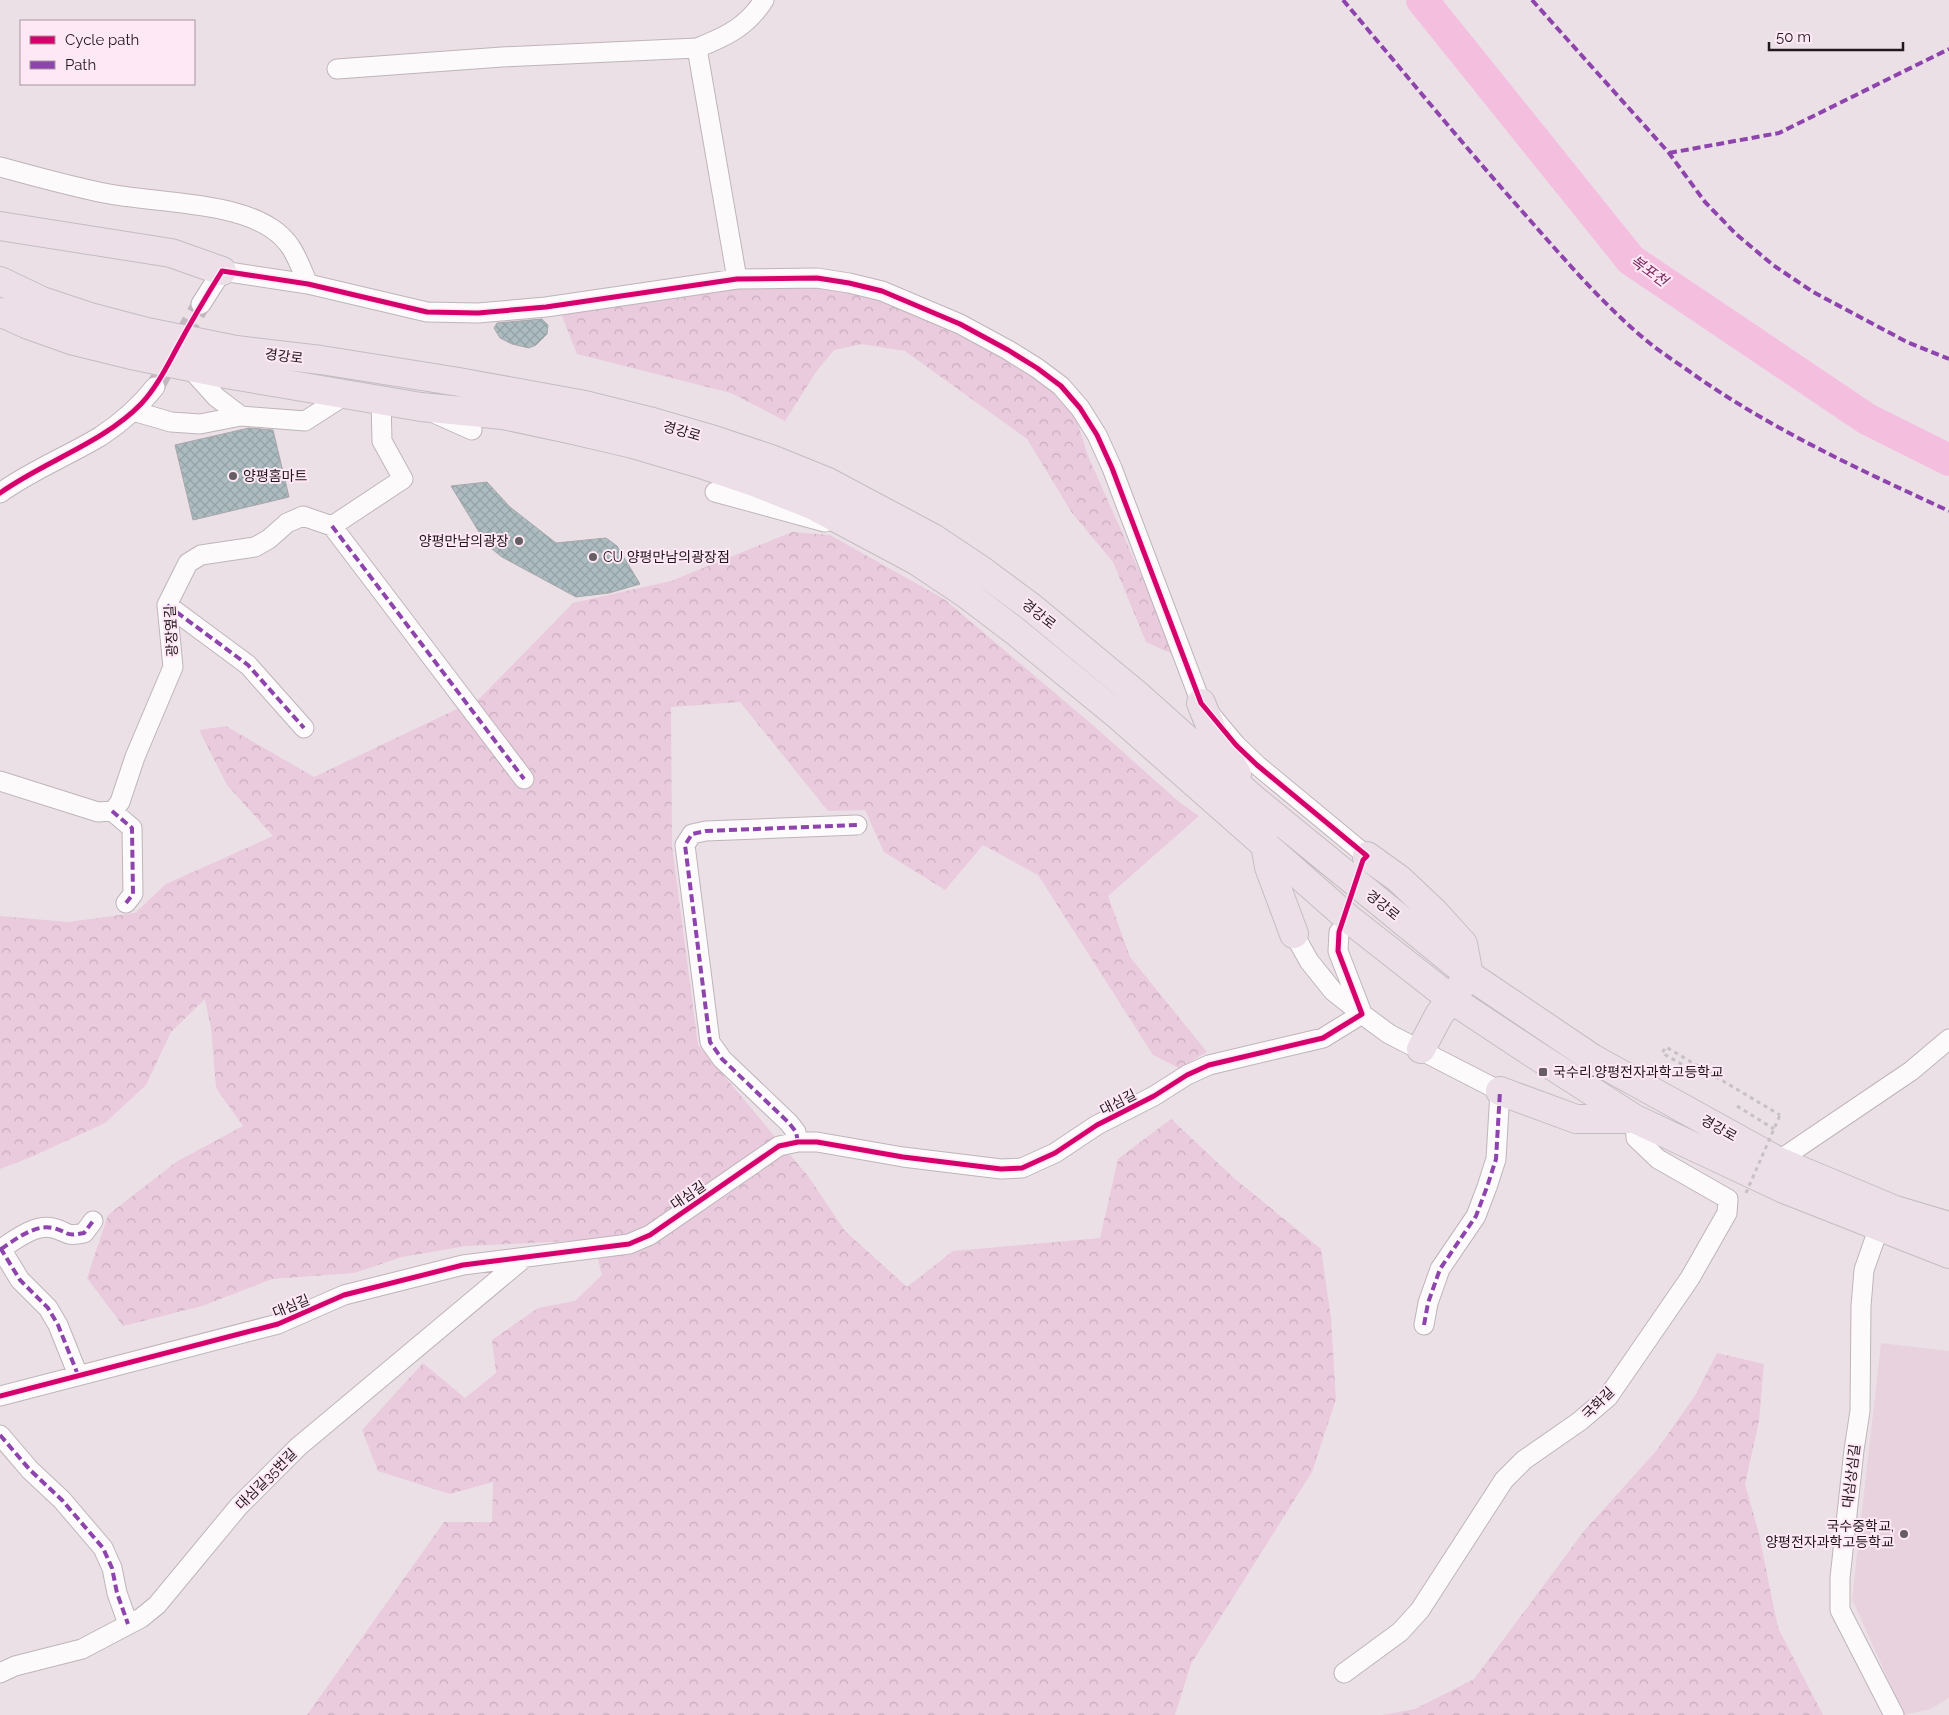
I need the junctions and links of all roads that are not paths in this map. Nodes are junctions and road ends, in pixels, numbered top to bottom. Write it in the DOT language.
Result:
graph roads {
  1 [pos="764,0"];
  2 [pos="697,48"];
  3 [pos="336,69"];
  4 [pos="0,167"];
  5 [pos="0,226"];
  6 [pos="222,271"];
  7 [pos="737,278"];
  8 [pos="0,281"];
  9 [pos="308,284"];
  10 [pos="201,304"];
  11 [pos="0,312"];
  12 [pos="189,367"];
  13 [pos="155,387"];
  14 [pos="347,394"];
  15 [pos="381,400"];
  16 [pos="421,407"];
  17 [pos="133,411"];
  18 [pos="241,416"];
  19 [pos="472,430"];
  20 [pos="715,492"];
  21 [pos="0,493"];
  22 [pos="332,526"];
  23 [pos="867,534"];
  24 [pos="167,605"];
  25 [pos="1201,703"];
  26 [pos="304,728"];
  27 [pos="524,779"];
  28 [pos="0,781"];
  29 [pos="1251,797"];
  30 [pos="112,811"];
  31 [pos="857,825"];
  32 [pos="1264,844"];
  33 [pos="1365,858"];
  34 [pos="126,903"];
  35 [pos="1339,932"];
  36 [pos="1294,934"];
  37 [pos="1469,975"];
  38 [pos="1452,999"];
  39 [pos="1362,1014"];
  40 [pos="1949,1039"];
  41 [pos="1421,1049"];
  42 [pos="1500,1091"];
  43 [pos="1634,1119"];
  44 [pos="798,1142"];
  45 [pos="1778,1161"];
  46 [pos="93,1221"];
  47 [pos="1949,1226"];
  48 [pos="1879,1227"];
  49 [pos="1,1249"];
  50 [pos="1949,1254"];
  51 [pos="524,1258"];
  52 [pos="1424,1325"];
  53 [pos="78,1375"];
  54 [pos="0,1396"];
  55 [pos="0,1435"];
  56 [pos="128,1624"];
  57 [pos="1344,1673"];
  58 [pos="0,1674"];
  59 [pos="1894,1715"];
  1 -- 2 [label="street"];
  2 -- 3 [label="street"];
  2 -- 7 [label="street"];
  4 -- 9 [label="street"];
  5 -- 6 [label="highway"];
  6 -- 9 [label="street"];
  6 -- 10 [label="street"];
  7 -- 9 [label="street"];
  7 -- 25 [label="street"];
  8 -- 29 [label="highway, 경강로"];
  11 -- 12 [label="highway, 경강로"];
  12 -- 14 [label="highway, 경강로"];
  12 -- 18 [label="street"];
  13 -- 17 [label="street"];
  14 -- 15 [label="highway, 경강로"];
  14 -- 18 [label="street"];
  15 -- 16 [label="highway, 경강로"];
  15 -- 22 [label="street"];
  16 -- 19 [label="street"];
  16 -- 23 [label="highway, 경강로"];
  17 -- 18 [label="street"];
  17 -- 21 [label="street"];
  20 -- 23 [label="street"];
  22 -- 24 [label="street, 광장옆길"];
  22 -- 27 [label="street"];
  23 -- 32 [label="highway, 경강로"];
  24 -- 26 [label="street"];
  24 -- 30 [label="street, 광장옆길"];
  25 -- 29 [label="highway"];
  25 -- 33 [label="street"];
  28 -- 30 [label="street"];
  29 -- 37 [label="highway, 경강로"];
  30 -- 34 [label="street"];
  31 -- 44 [label="street"];
  32 -- 36 [label="highway"];
  32 -- 38 [label="highway, 경강로"];
  33 -- 37 [label="highway"];
  35 -- 39 [label="street"];
  36 -- 39 [label="street"];
  37 -- 38 [label="highway"];
  37 -- 45 [label="highway, 경강로"];
  38 -- 41 [label="highway"];
  38 -- 43 [label="highway, 경강로"];
  39 -- 41 [label="street"];
  39 -- 44 [label="street, 대심길"];
  40 -- 45 [label="street"];
  41 -- 42 [label="street"];
  42 -- 43 [label="highway"];
  42 -- 52 [label="street"];
  43 -- 48 [label="highway, 경강로"];
  43 -- 57 [label="street, 국화길"];
  44 -- 51 [label="street, 대심길"];
  45 -- 47 [label="highway, 경강로"];
  46 -- 49 [label="street"];
  48 -- 50 [label="highway, 경강로"];
  48 -- 59 [label="street, 대심상심길"];
  49 -- 53 [label="street"];
  51 -- 53 [label="street, 대심길"];
  51 -- 56 [label="street, 대심길35번길"];
  53 -- 54 [label="street, 대심길"];
  55 -- 56 [label="street"];
  56 -- 58 [label="street, 대심길35번길"];
}
